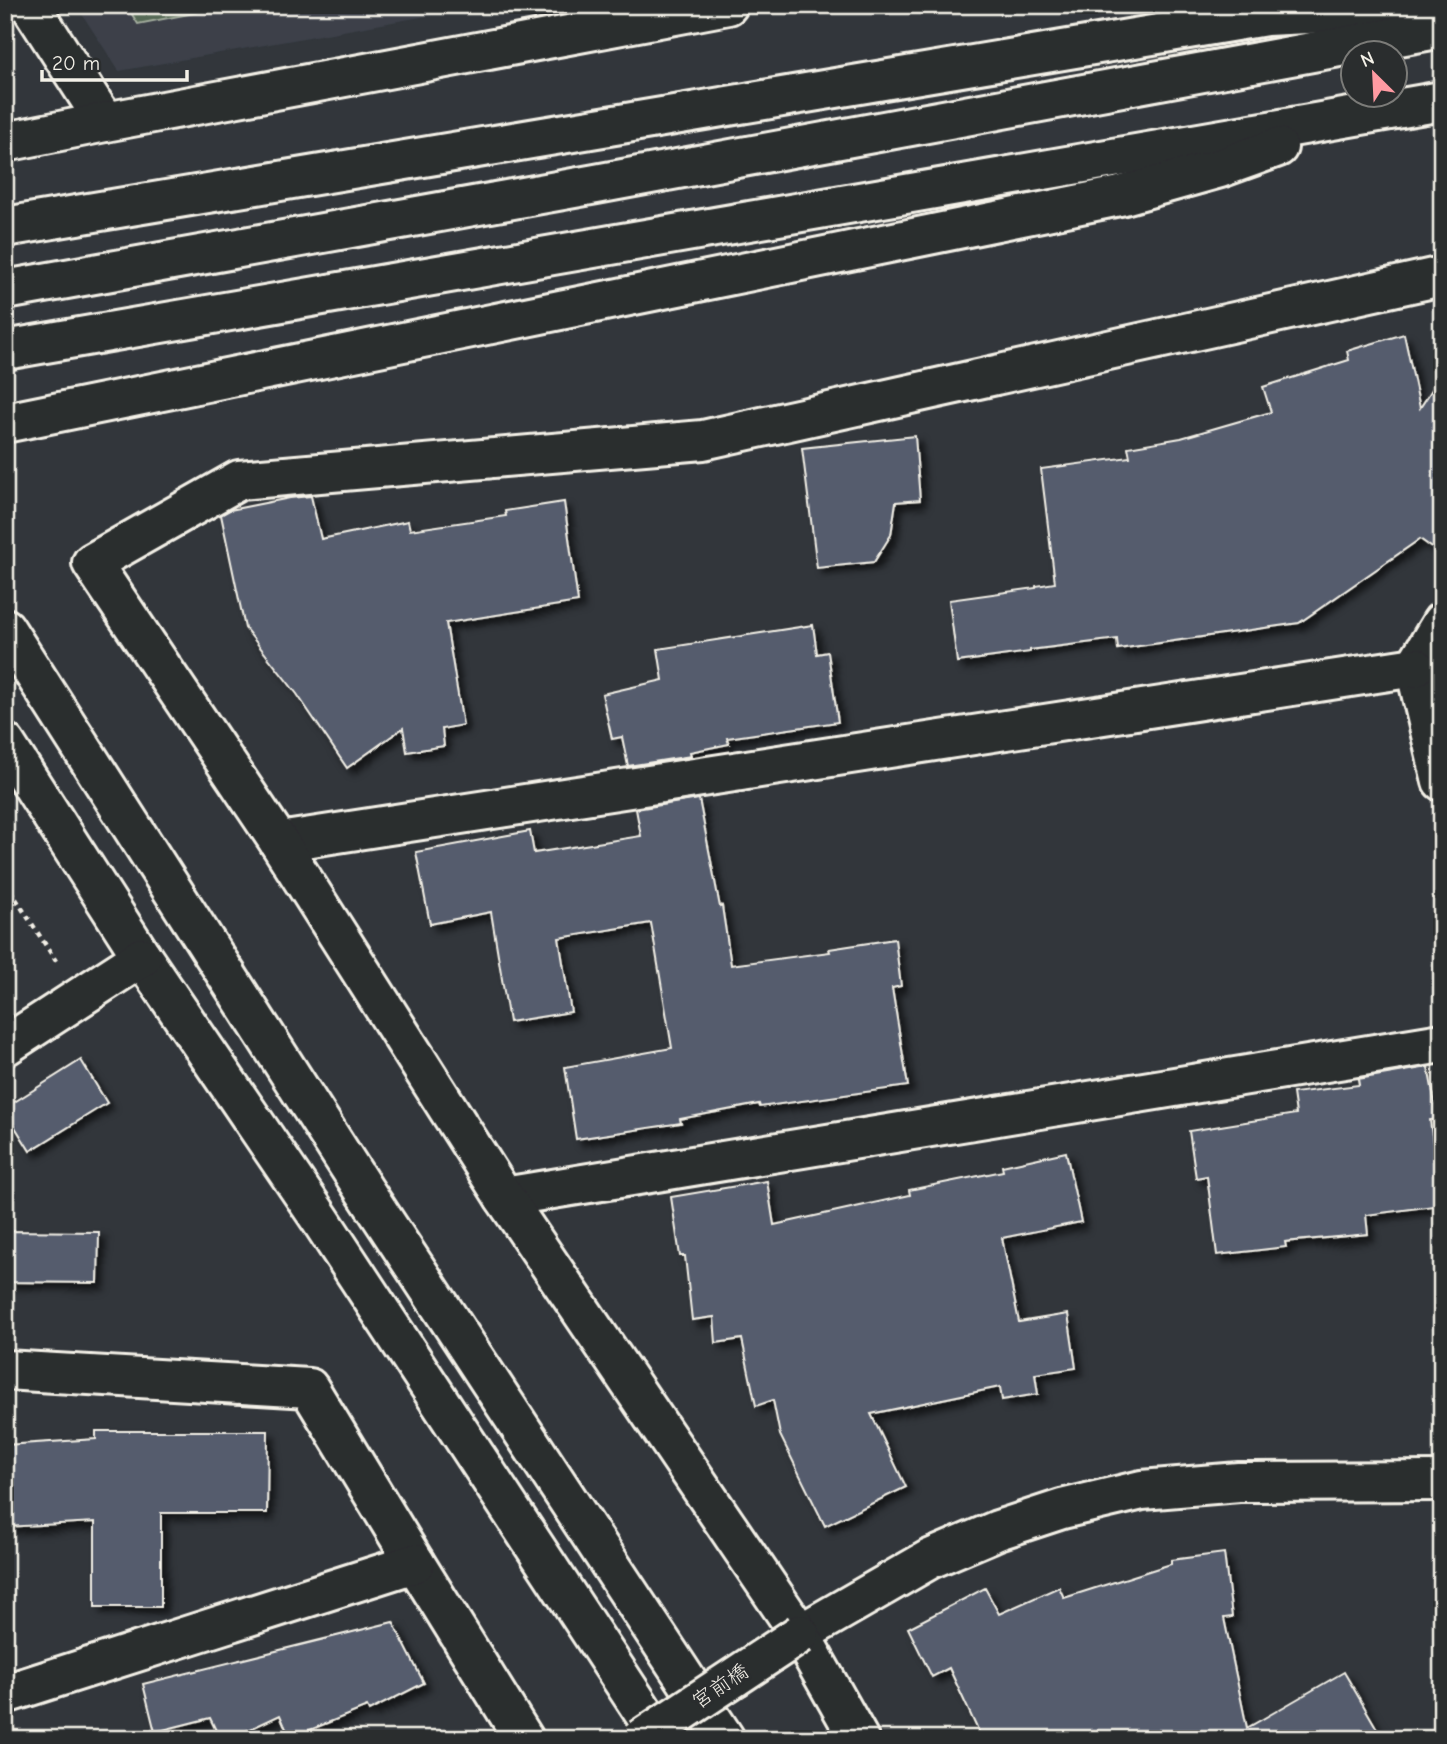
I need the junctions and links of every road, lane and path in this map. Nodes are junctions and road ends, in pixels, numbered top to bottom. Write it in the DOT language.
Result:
graph roads {
  1 [pos="30,5"];
  2 [pos="729,5"];
  3 [pos="1442,26"];
  4 [pos="1442,102"];
  5 [pos="1372,113"];
  6 [pos="105,122"];
  7 [pos="5,142"];
  8 [pos="5,227"];
  9 [pos="1442,276"];
  10 [pos="5,290"];
  11 [pos="5,351"];
  12 [pos="5,423"];
  13 [pos="1442,622"];
  14 [pos="5,628"];
  15 [pos="1415,667"];
  16 [pos="5,743"];
  17 [pos="1442,781"];
  18 [pos="279,842"];
  19 [pos="5,882"];
  20 [pos="142,957"];
  21 [pos="56,962"];
  22 [pos="1442,1043"];
  23 [pos="5,1046"];
  24 [pos="504,1198"];
  25 [pos="5,1370"];
  26 [pos="1442,1481"];
  27 [pos="415,1563"];
  28 [pos="800,1634"];
  29 [pos="5,1694"];
  30 [pos="524,1739"];
  31 [pos="641,1739"];
  32 [pos="661,1739"];
  33 [pos="724,1739"];
  34 [pos="859,1739"];
  1 -- 6 [label="street"];
  2 -- 6 [label="street"];
  3 -- 8 [label="street"];
  3 -- 10 [label="street"];
  4 -- 5 [label="street"];
  5 -- 11 [label="street"];
  5 -- 12 [label="street"];
  6 -- 7 [label="street"];
  9 -- 18 [label="street"];
  13 -- 15 [label="street"];
  14 -- 33 [label="street"];
  15 -- 17 [label="street"];
  15 -- 18 [label="street"];
  16 -- 20 [label="street"];
  18 -- 24 [label="street"];
  19 -- 21 [label="path"];
  20 -- 23 [label="street"];
  20 -- 32 [label="street"];
  22 -- 24 [label="street"];
  24 -- 28 [label="street"];
  25 -- 27 [label="street"];
  26 -- 28 [label="street, 宮前橋"];
  27 -- 29 [label="street"];
  27 -- 30 [label="street"];
  28 -- 31 [label="street, 宮前橋, bridge"];
  28 -- 34 [label="street"];
}
